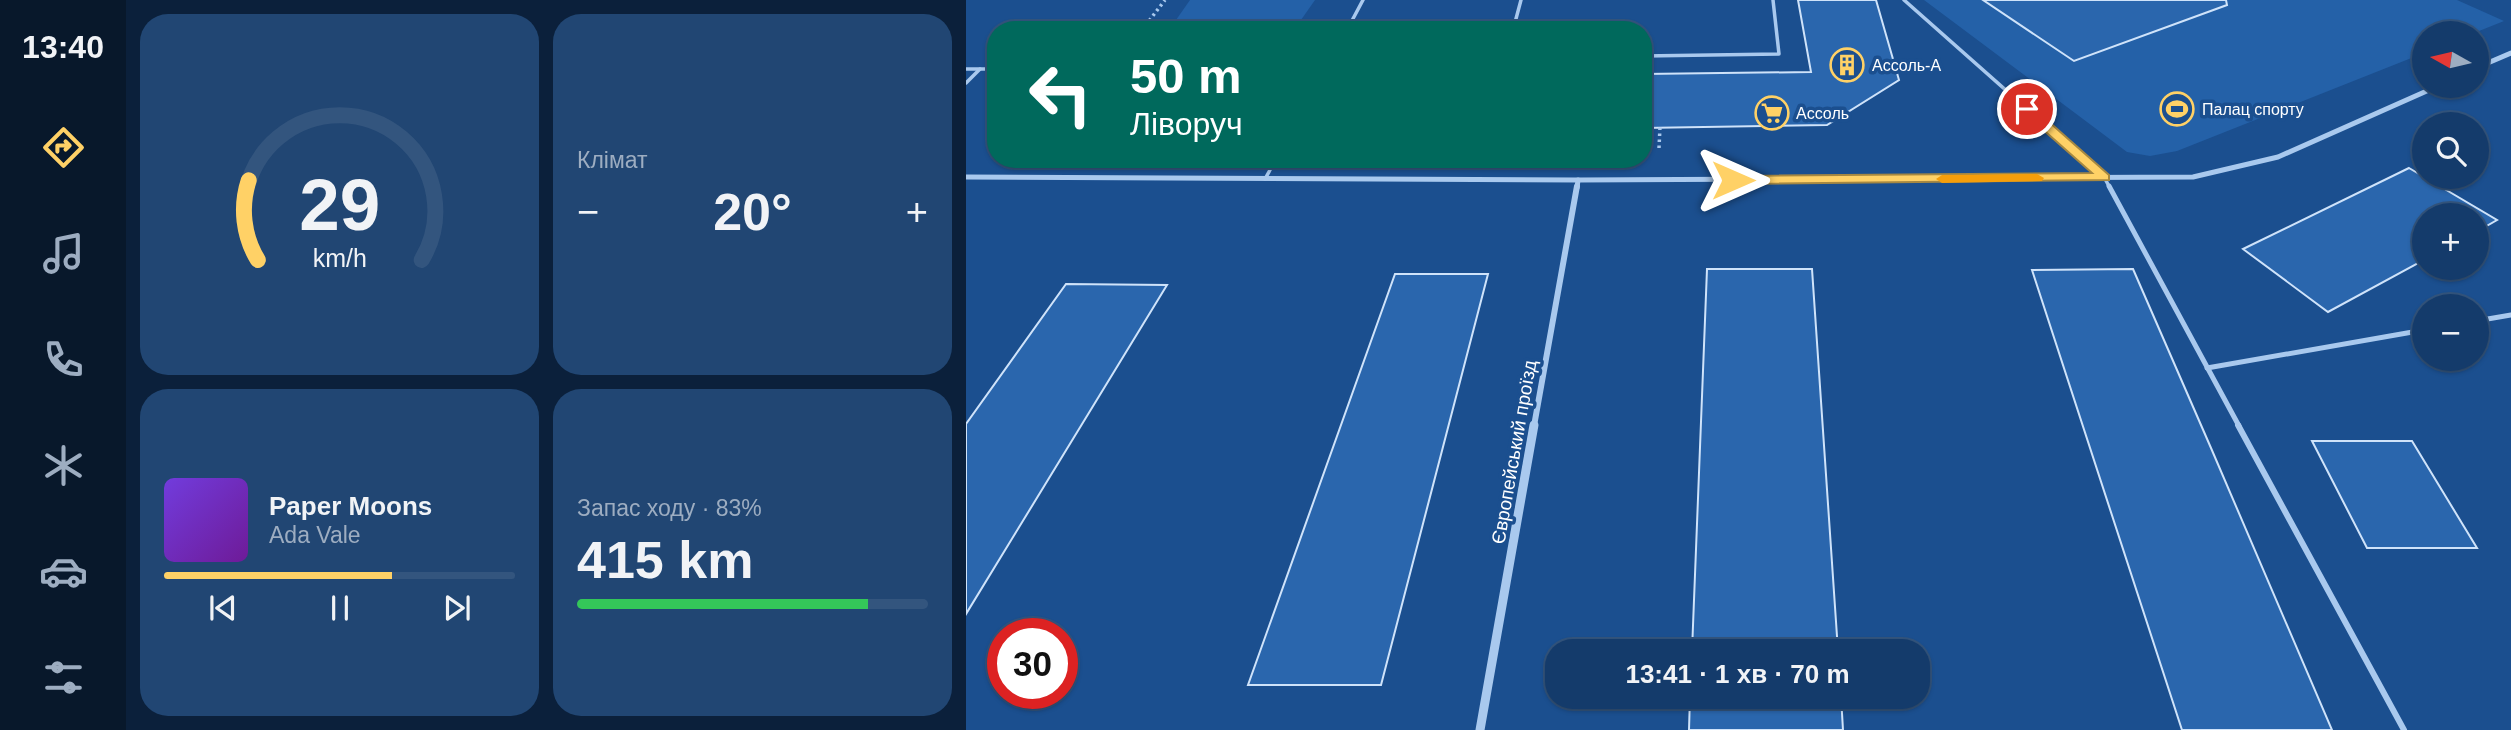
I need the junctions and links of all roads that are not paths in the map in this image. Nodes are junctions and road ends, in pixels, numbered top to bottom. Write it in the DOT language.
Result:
graph roads {
  1 [pos="1363,0"];
  2 [pos="1521,0"];
  3 [pos="1773,0"];
  4 [pos="1904,0"];
  5 [pos="1352,21"];
  6 [pos="1515,21"];
  7 [pos="2511,53"];
  8 [pos="1652,56"];
  9 [pos="2489,62"];
  10 [pos="966,69"];
  11 [pos="981,69"];
  12 [pos="987,69"];
  13 [pos="966,83"];
  14 [pos="2412,98"];
  15 [pos="1271,168"];
  16 [pos="966,177"];
  17 [pos="2104,177"];
  18 [pos="1265,179"];
  19 [pos="1578,180"];
  20 [pos="2511,315"];
  21 [pos="2489,319"];
  22 [pos="2412,332"];
  23 [pos="2207,368"];
  24 [pos="1480,730"];
  25 [pos="2404,730"];
  1 -- 5 [label="lane"];
  2 -- 6 [label="lane"];
  3 -- 8 [label="lane"];
  4 -- 17 [label="lane"];
  7 -- 9 [label="street"];
  10 -- 11 [label="lane"];
  11 -- 12 [label="lane"];
  11 -- 13 [label="lane"];
  14 -- 17 [label="street"];
  15 -- 18 [label="lane"];
  16 -- 18 [label="street"];
  17 -- 19 [label="street"];
  17 -- 23 [label="lane"];
  18 -- 19 [label="street"];
  19 -- 24 [label="street, Європейський проїзд"];
  20 -- 21 [label="lane"];
  22 -- 23 [label="lane"];
  23 -- 25 [label="lane"];
}
